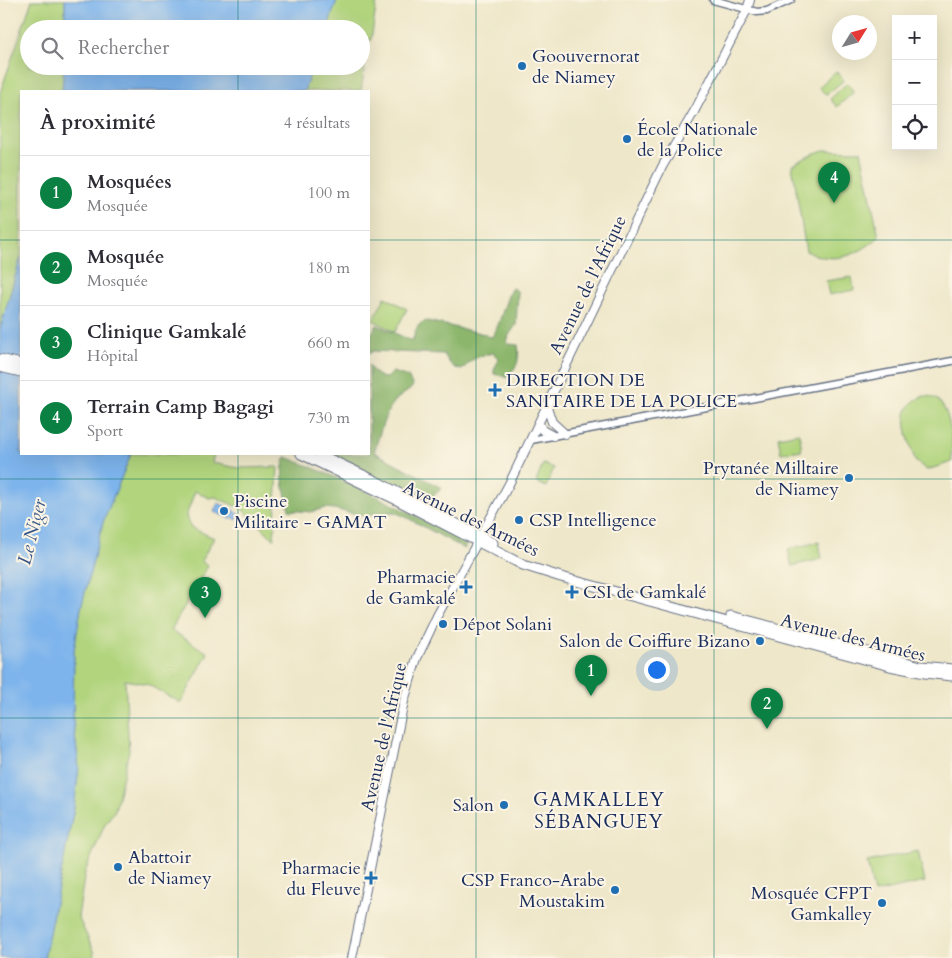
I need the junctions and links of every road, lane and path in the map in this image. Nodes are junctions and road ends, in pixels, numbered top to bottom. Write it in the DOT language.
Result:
graph roads {
  1 [pos="713,0"];
  2 [pos="750,0"];
  3 [pos="792,0"];
  4 [pos="747,10"];
  5 [pos="0,360"];
  6 [pos="952,360"];
  7 [pos="20,364"];
  8 [pos="0,367"];
  9 [pos="20,372"];
  10 [pos="547,407"];
  11 [pos="539,423"];
  12 [pos="565,434"];
  13 [pos="553,436"];
  14 [pos="531,440"];
  15 [pos="308,455"];
  16 [pos="321,457"];
  17 [pos="479,540"];
  18 [pos="952,669"];
  19 [pos="952,676"];
  20 [pos="352,958"];
  1 -- 4 [label="street"];
  2 -- 4 [label="main road, Avenue de l'Afrique"];
  3 -- 4 [label="street"];
  4 -- 10 [label="main road, Avenue de l'Afrique"];
  5 -- 7 [label="highway"];
  6 -- 12 [label="street"];
  8 -- 9 [label="highway"];
  10 -- 11 [label="main road, Avenue de l'Afrique"];
  10 -- 12 [label="main road"];
  11 -- 13 [label="main road"];
  11 -- 14 [label="main road, Avenue de l'Afrique"];
  12 -- 13 [label="street"];
  13 -- 14 [label="street"];
  14 -- 17 [label="main road, Avenue de l'Afrique"];
  15 -- 16 [label="highway, Avenue des Armées"];
  16 -- 17 [label="highway, Avenue des Armées"];
  17 -- 18 [label="highway, Avenue des Armées"];
  17 -- 19 [label="highway, Avenue des Armées"];
  17 -- 20 [label="main road, Avenue de l'Afrique"];
}
